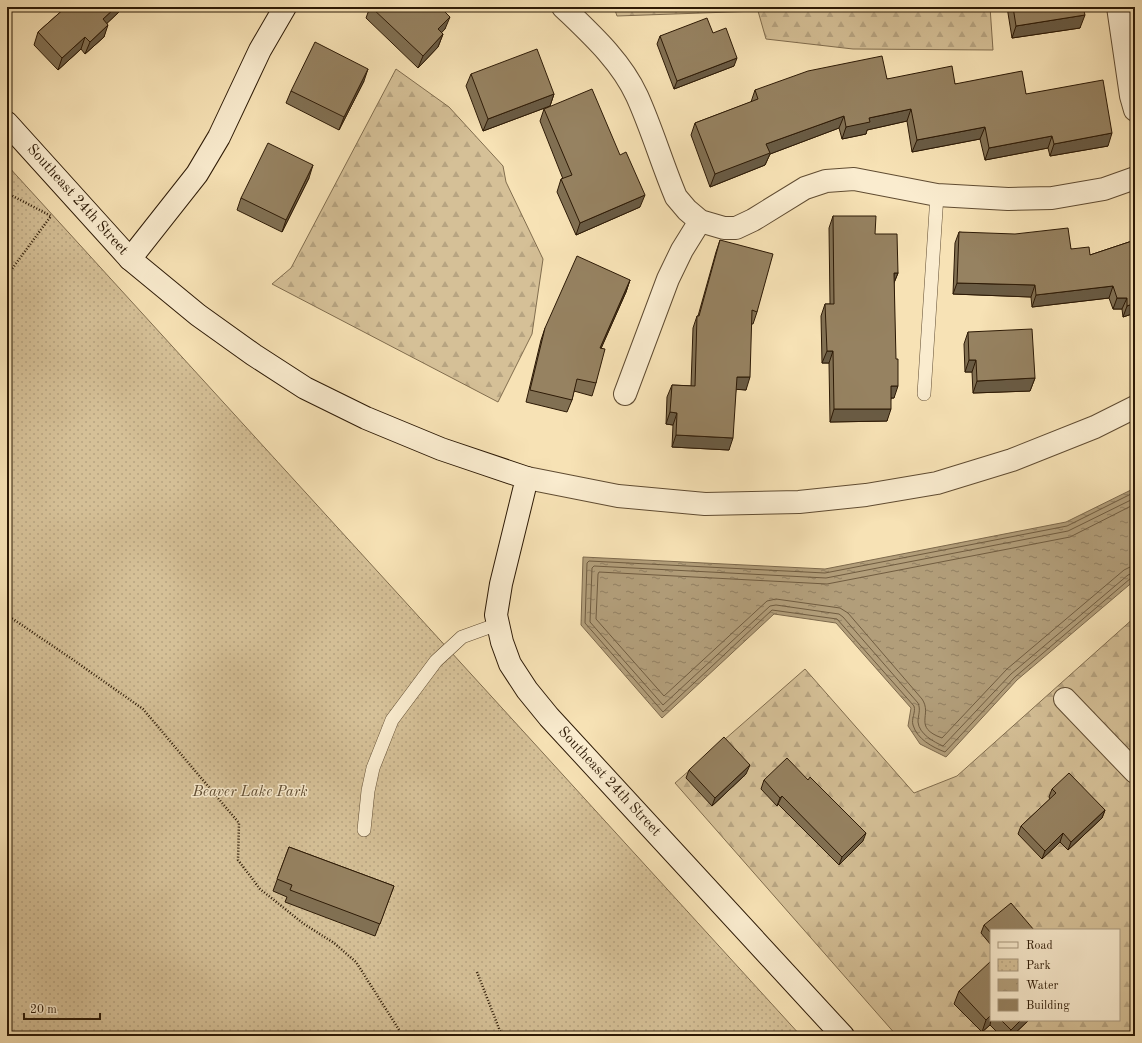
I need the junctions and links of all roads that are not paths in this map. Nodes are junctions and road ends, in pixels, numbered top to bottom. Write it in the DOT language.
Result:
graph roads {
  1 [pos="285,7"];
  2 [pos="563,7"];
  3 [pos="1118,7"];
  4 [pos="1135,110"];
  5 [pos="7,123"];
  6 [pos="1135,178"];
  7 [pos="937,195"];
  8 [pos="700,221"];
  9 [pos="130,258"];
  10 [pos="626,394"];
  11 [pos="924,394"];
  12 [pos="1135,407"];
  13 [pos="527,478"];
  14 [pos="498,624"];
  15 [pos="1065,698"];
  16 [pos="1135,772"];
  17 [pos="364,830"];
  18 [pos="843,1036"];
  1 -- 9 [label="street"];
  2 -- 8 [label="street"];
  3 -- 4 [label="street"];
  5 -- 9 [label="street, Southeast 24th Street"];
  6 -- 7 [label="street"];
  7 -- 8 [label="street"];
  7 -- 11 [label="lane"];
  8 -- 10 [label="street"];
  9 -- 13 [label="street, Southeast 24th Street"];
  12 -- 13 [label="street, Southeast 24th Street"];
  13 -- 14 [label="street, Southeast 24th Street"];
  14 -- 17 [label="lane"];
  14 -- 18 [label="street, Southeast 24th Street"];
  15 -- 16 [label="street"];
}
